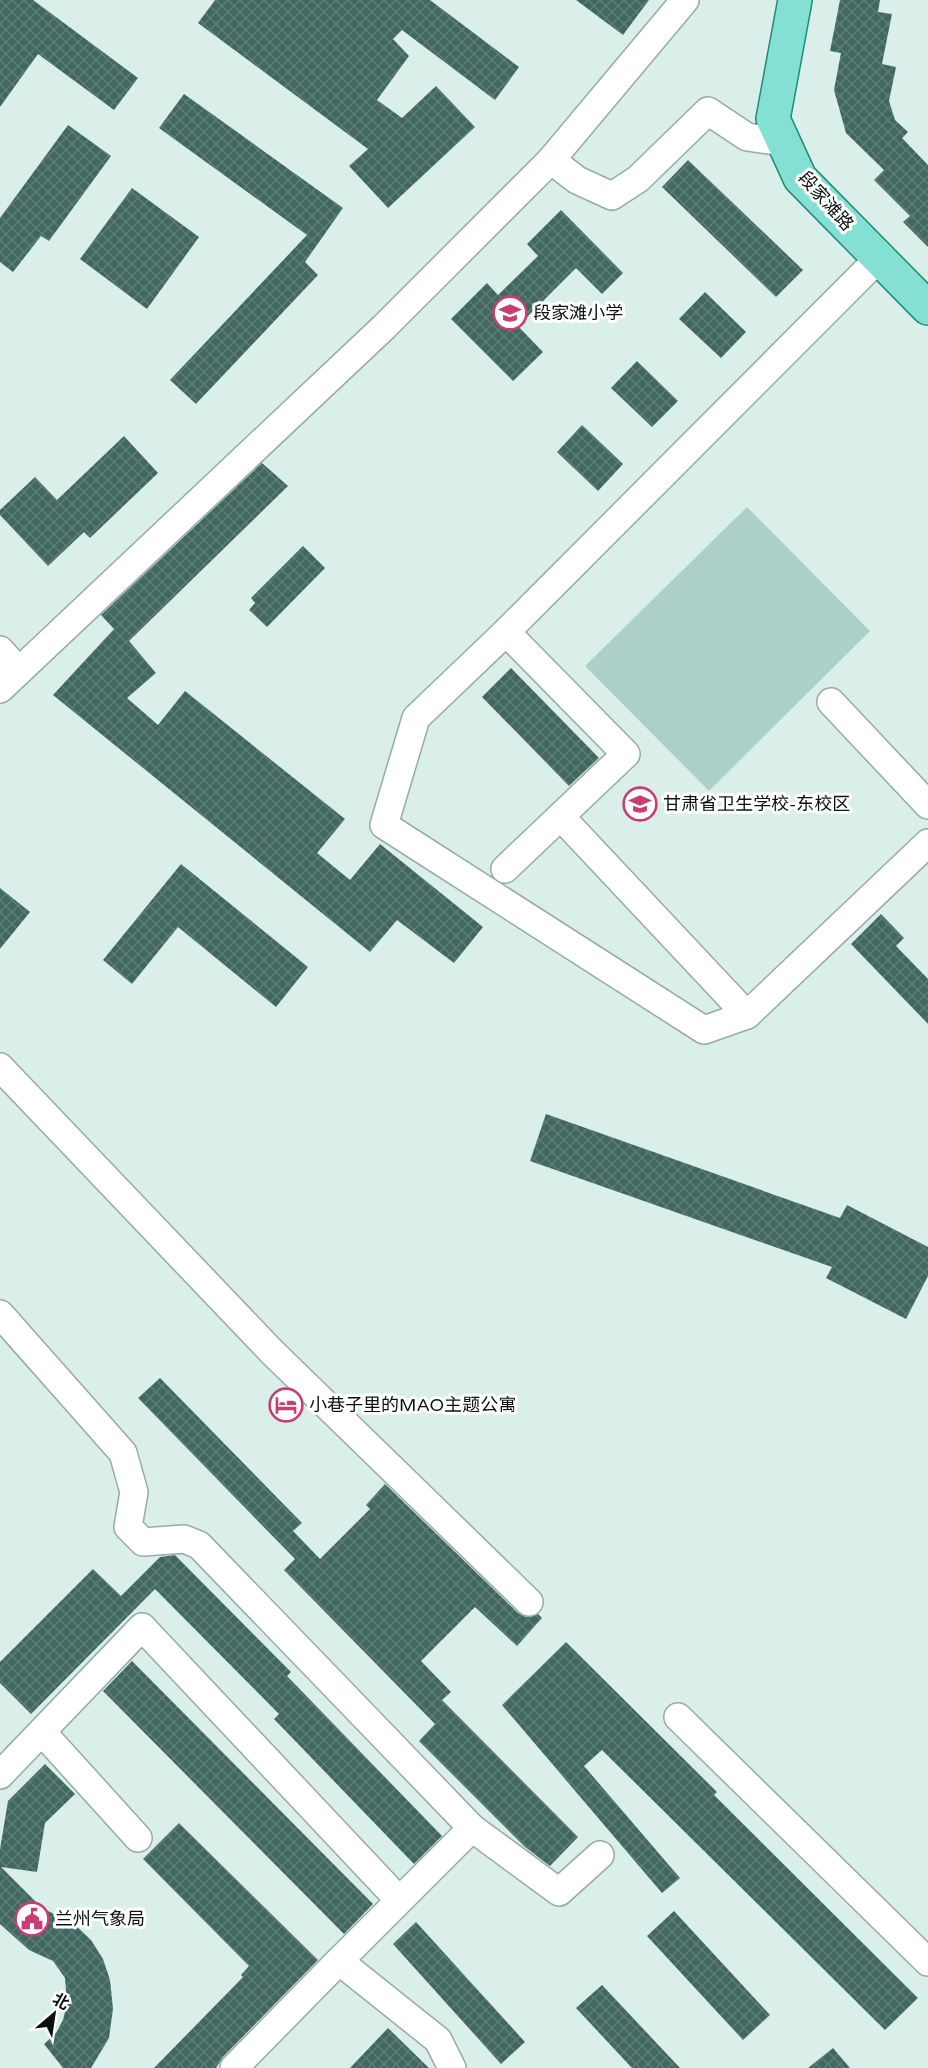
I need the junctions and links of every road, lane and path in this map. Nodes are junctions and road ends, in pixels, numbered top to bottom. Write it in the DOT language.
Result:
graph roads {
  1 [pos="685,0"];
  2 [pos="795,0"];
  3 [pos="783,142"];
  4 [pos="551,160"];
  5 [pos="879,258"];
  6 [pos="928,308"];
  7 [pos="506,632"];
  8 [pos="0,650"];
  9 [pos="10,680"];
  10 [pos="831,702"];
  11 [pos="928,805"];
  12 [pos="561,817"];
  13 [pos="928,843"];
  14 [pos="506,869"];
  15 [pos="747,1015"];
  16 [pos="0,1067"];
  17 [pos="0,1314"];
  18 [pos="529,1602"];
  19 [pos="678,1717"];
  20 [pos="42,1732"];
  21 [pos="0,1775"];
  22 [pos="472,1828"];
  23 [pos="138,1838"];
  24 [pos="600,1856"];
  25 [pos="399,1900"];
  26 [pos="339,1961"];
  27 [pos="928,1962"];
  28 [pos="234,2068"];
  29 [pos="452,2068"];
  1 -- 4 [label="street"];
  2 -- 3 [label="main road, 段家滩路"];
  3 -- 4 [label="street"];
  3 -- 5 [label="main road, 段家滩路"];
  4 -- 9 [label="street"];
  5 -- 6 [label="main road, 段家滩路"];
  5 -- 7 [label="street"];
  7 -- 12 [label="street"];
  7 -- 15 [label="street"];
  8 -- 9 [label="street"];
  10 -- 11 [label="street"];
  12 -- 14 [label="street"];
  12 -- 15 [label="street"];
  13 -- 15 [label="street"];
  16 -- 18 [label="street"];
  17 -- 22 [label="street"];
  19 -- 27 [label="street"];
  20 -- 21 [label="street"];
  20 -- 23 [label="street"];
  20 -- 25 [label="street"];
  22 -- 24 [label="street"];
  22 -- 25 [label="street"];
  25 -- 26 [label="street"];
  26 -- 28 [label="street"];
  26 -- 29 [label="street"];
}
